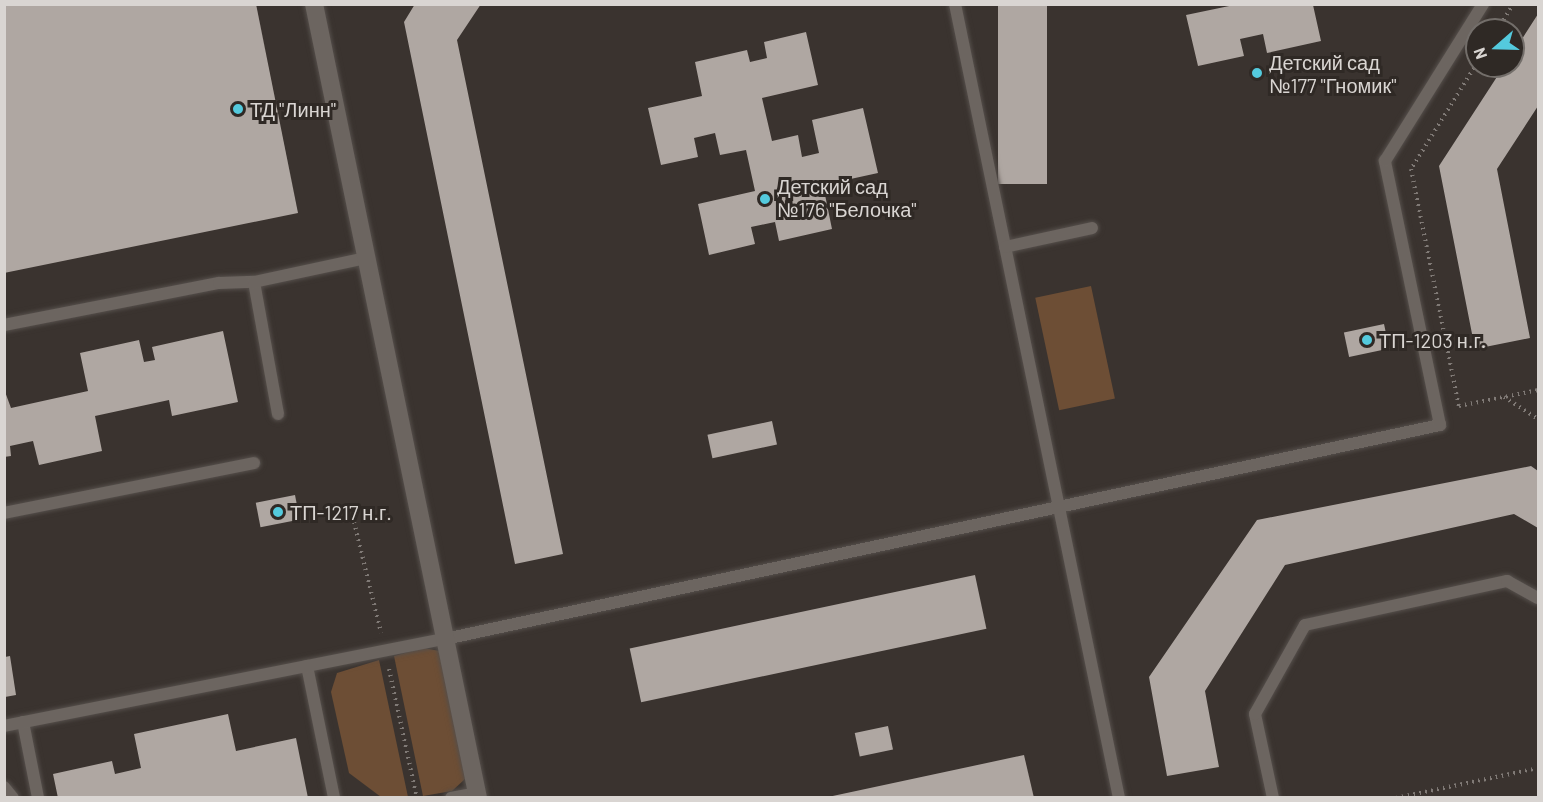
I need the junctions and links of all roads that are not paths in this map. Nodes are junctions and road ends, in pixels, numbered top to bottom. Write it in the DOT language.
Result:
graph roads {
  1 [pos="314,4"];
  2 [pos="955,4"];
  3 [pos="1483,4"];
  4 [pos="1092,228"];
  5 [pos="1005,248"];
  6 [pos="366,258"];
  7 [pos="254,282"];
  8 [pos="4,325"];
  9 [pos="278,414"];
  10 [pos="254,463"];
  11 [pos="1059,507"];
  12 [pos="4,513"];
  13 [pos="1539,598"];
  14 [pos="445,639"];
  15 [pos="307,666"];
  16 [pos="22,723"];
  17 [pos="4,726"];
  18 [pos="4,787"];
  19 [pos="478,795"];
  20 [pos="13,798"];
  21 [pos="38,798"];
  22 [pos="334,798"];
  23 [pos="451,798"];
  24 [pos="1119,798"];
  25 [pos="1273,798"];
  1 -- 6 [label="street"];
  2 -- 5 [label="lane"];
  3 -- 11 [label="lane"];
  4 -- 5 [label="lane"];
  5 -- 11 [label="lane"];
  6 -- 7 [label="lane"];
  6 -- 14 [label="street"];
  7 -- 8 [label="lane"];
  7 -- 9 [label="lane"];
  10 -- 12 [label="lane"];
  11 -- 14 [label="lane"];
  11 -- 24 [label="lane"];
  13 -- 25 [label="lane"];
  14 -- 15 [label="lane"];
  14 -- 19 [label="street"];
  15 -- 16 [label="lane"];
  15 -- 22 [label="lane"];
  16 -- 17 [label="lane"];
  16 -- 21 [label="lane"];
  18 -- 20 [label="lane"];
  19 -- 23 [label="lane"];
}
